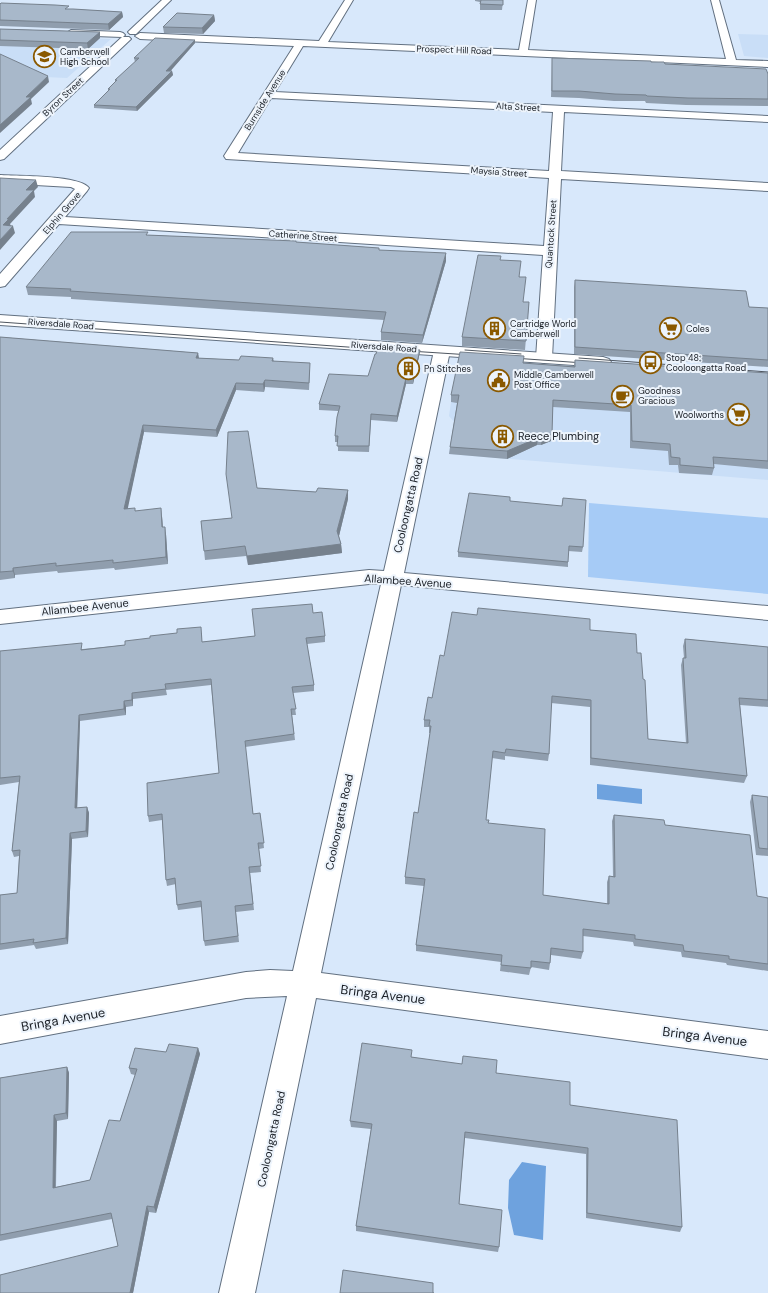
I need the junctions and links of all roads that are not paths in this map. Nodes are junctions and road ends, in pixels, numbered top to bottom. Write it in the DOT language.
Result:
graph roads {
  1 [pos="167,0"];
  2 [pos="349,0"];
  3 [pos="532,0"];
  4 [pos="715,0"];
  5 [pos="60,32"];
  6 [pos="130,35"];
  7 [pos="300,43"];
  8 [pos="322,44"];
  9 [pos="523,53"];
  10 [pos="732,62"];
  11 [pos="768,64"];
  12 [pos="268,95"];
  13 [pos="559,109"];
  14 [pos="768,119"];
  15 [pos="0,156"];
  16 [pos="230,156"];
  17 [pos="556,176"];
  18 [pos="0,179"];
  19 [pos="768,188"];
  20 [pos="56,220"];
  21 [pos="550,252"];
  22 [pos="0,283"];
  23 [pos="0,320"];
  24 [pos="442,351"];
  25 [pos="544,358"];
  26 [pos="619,364"];
  27 [pos="392,578"];
  28 [pos="768,613"];
  29 [pos="0,616"];
  30 [pos="305,984"];
  31 [pos="0,1030"];
  32 [pos="768,1045"];
  33 [pos="238,1293"];
  1 -- 6 [label="street, Byron Street"];
  2 -- 8 [label="street"];
  3 -- 9 [label="street"];
  4 -- 10 [label="street"];
  5 -- 6 [label="street, Prospect Hill Road"];
  6 -- 7 [label="street, Prospect Hill Road"];
  6 -- 15 [label="street, Byron Street"];
  7 -- 8 [label="street, Prospect Hill Road"];
  7 -- 12 [label="street, Burnside Avenue"];
  8 -- 9 [label="street, Prospect Hill Road"];
  9 -- 10 [label="street, Prospect Hill Road"];
  10 -- 11 [label="street, Prospect Hill Road"];
  12 -- 13 [label="street, Alta Street"];
  12 -- 16 [label="street, Burnside Avenue"];
  13 -- 14 [label="street, Alta Street"];
  13 -- 17 [label="street, Quantock Street"];
  16 -- 17 [label="street, Maysia Street"];
  17 -- 19 [label="street, Maysia Street"];
  17 -- 21 [label="street, Quantock Street"];
  18 -- 20 [label="street, Elphin Grove"];
  20 -- 21 [label="street, Catherine Street"];
  20 -- 22 [label="street, Elphin Grove"];
  21 -- 25 [label="street, Quantock Street"];
  23 -- 24 [label="street, Riversdale Road"];
  24 -- 25 [label="street, Riversdale Road"];
  24 -- 27 [label="street, Cooloongatta Road"];
  25 -- 26 [label="street, Riversdale Road"];
  27 -- 28 [label="street, Allambee Avenue"];
  27 -- 29 [label="street, Allambee Avenue"];
  27 -- 30 [label="street, Cooloongatta Road"];
  30 -- 31 [label="street, Bringa Avenue"];
  30 -- 32 [label="street, Bringa Avenue"];
  30 -- 33 [label="street, Cooloongatta Road"];
}
